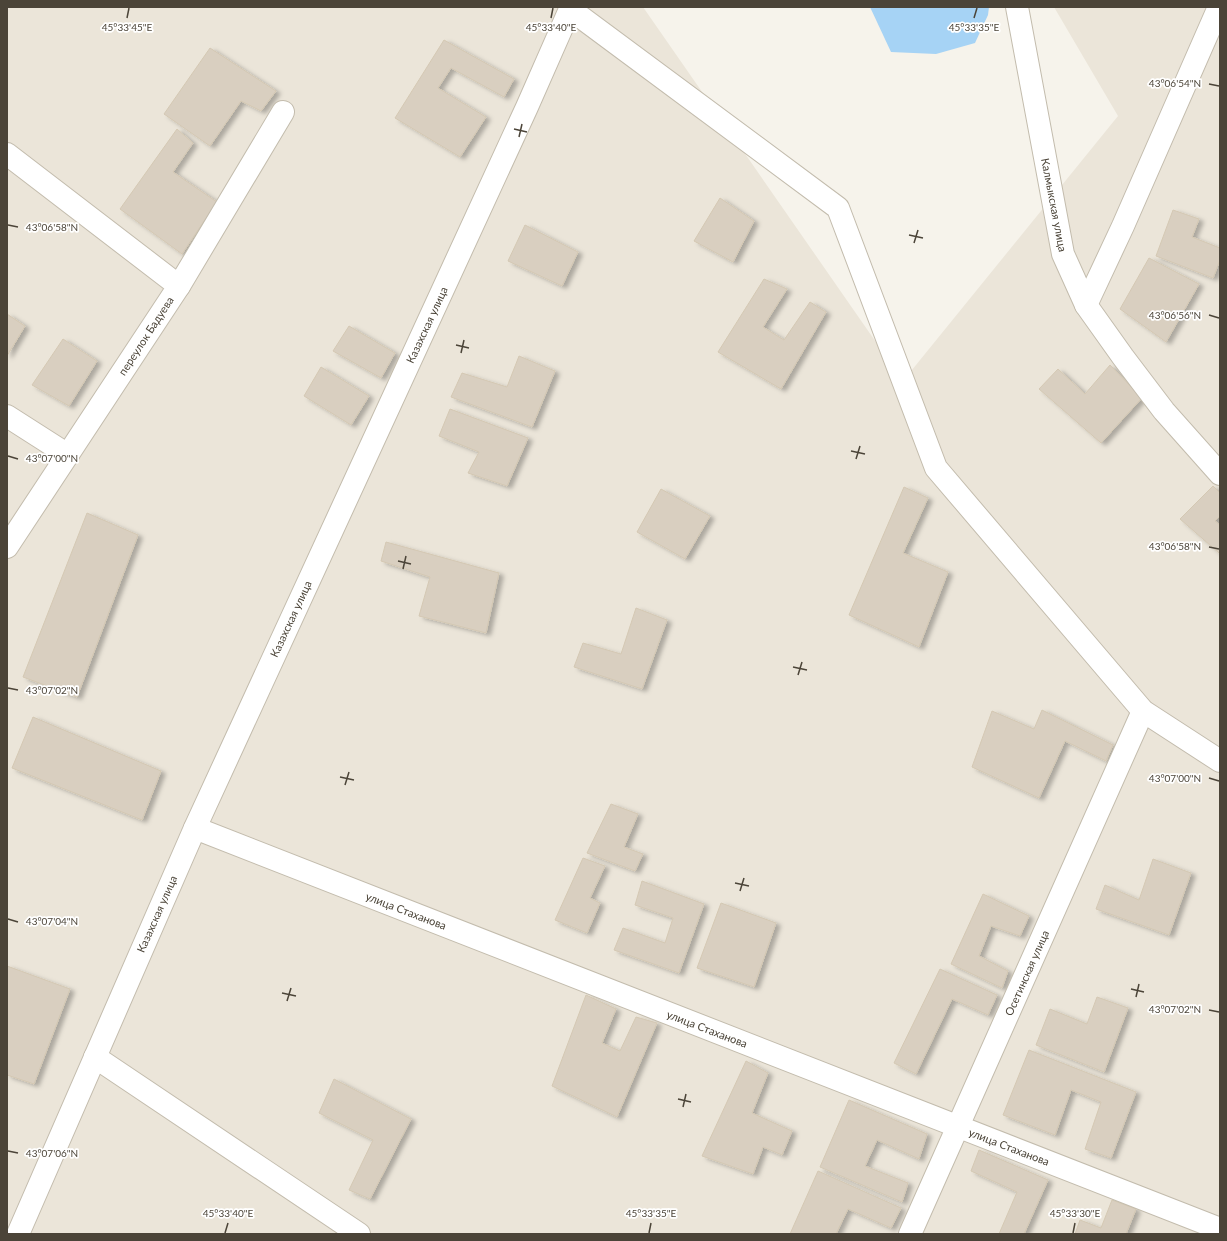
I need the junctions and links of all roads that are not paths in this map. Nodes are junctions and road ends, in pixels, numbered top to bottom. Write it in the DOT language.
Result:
graph roads {
  1 [pos="1017,7"];
  2 [pos="1219,7"];
  3 [pos="571,8"];
  4 [pos="282,112"];
  5 [pos="7,154"];
  6 [pos="179,286"];
  7 [pos="1086,305"];
  8 [pos="7,416"];
  9 [pos="68,455"];
  10 [pos="1220,474"];
  11 [pos="7,547"];
  12 [pos="1143,711"];
  13 [pos="1220,761"];
  14 [pos="195,828"];
  15 [pos="95,1057"];
  16 [pos="958,1127"];
  17 [pos="1220,1229"];
  18 [pos="18,1234"];
  19 [pos="359,1234"];
  20 [pos="910,1234"];
  1 -- 7 [label="street, Калмыкская улица"];
  2 -- 7 [label="street"];
  3 -- 12 [label="street"];
  3 -- 14 [label="street, Казахская улица"];
  4 -- 6 [label="street"];
  5 -- 6 [label="street, переулок Бадуева"];
  6 -- 9 [label="street, переулок Бадуева"];
  7 -- 10 [label="street, Калмыкская улица"];
  8 -- 9 [label="street"];
  9 -- 11 [label="street, переулок Бадуева"];
  12 -- 13 [label="street"];
  12 -- 16 [label="street, Осетинская улица"];
  14 -- 15 [label="street, Казахская улица"];
  14 -- 16 [label="street, улица Стаханова"];
  15 -- 18 [label="street, Казахская улица"];
  15 -- 19 [label="street"];
  16 -- 17 [label="street, улица Стаханова"];
  16 -- 20 [label="street, Осетинская улица"];
}
